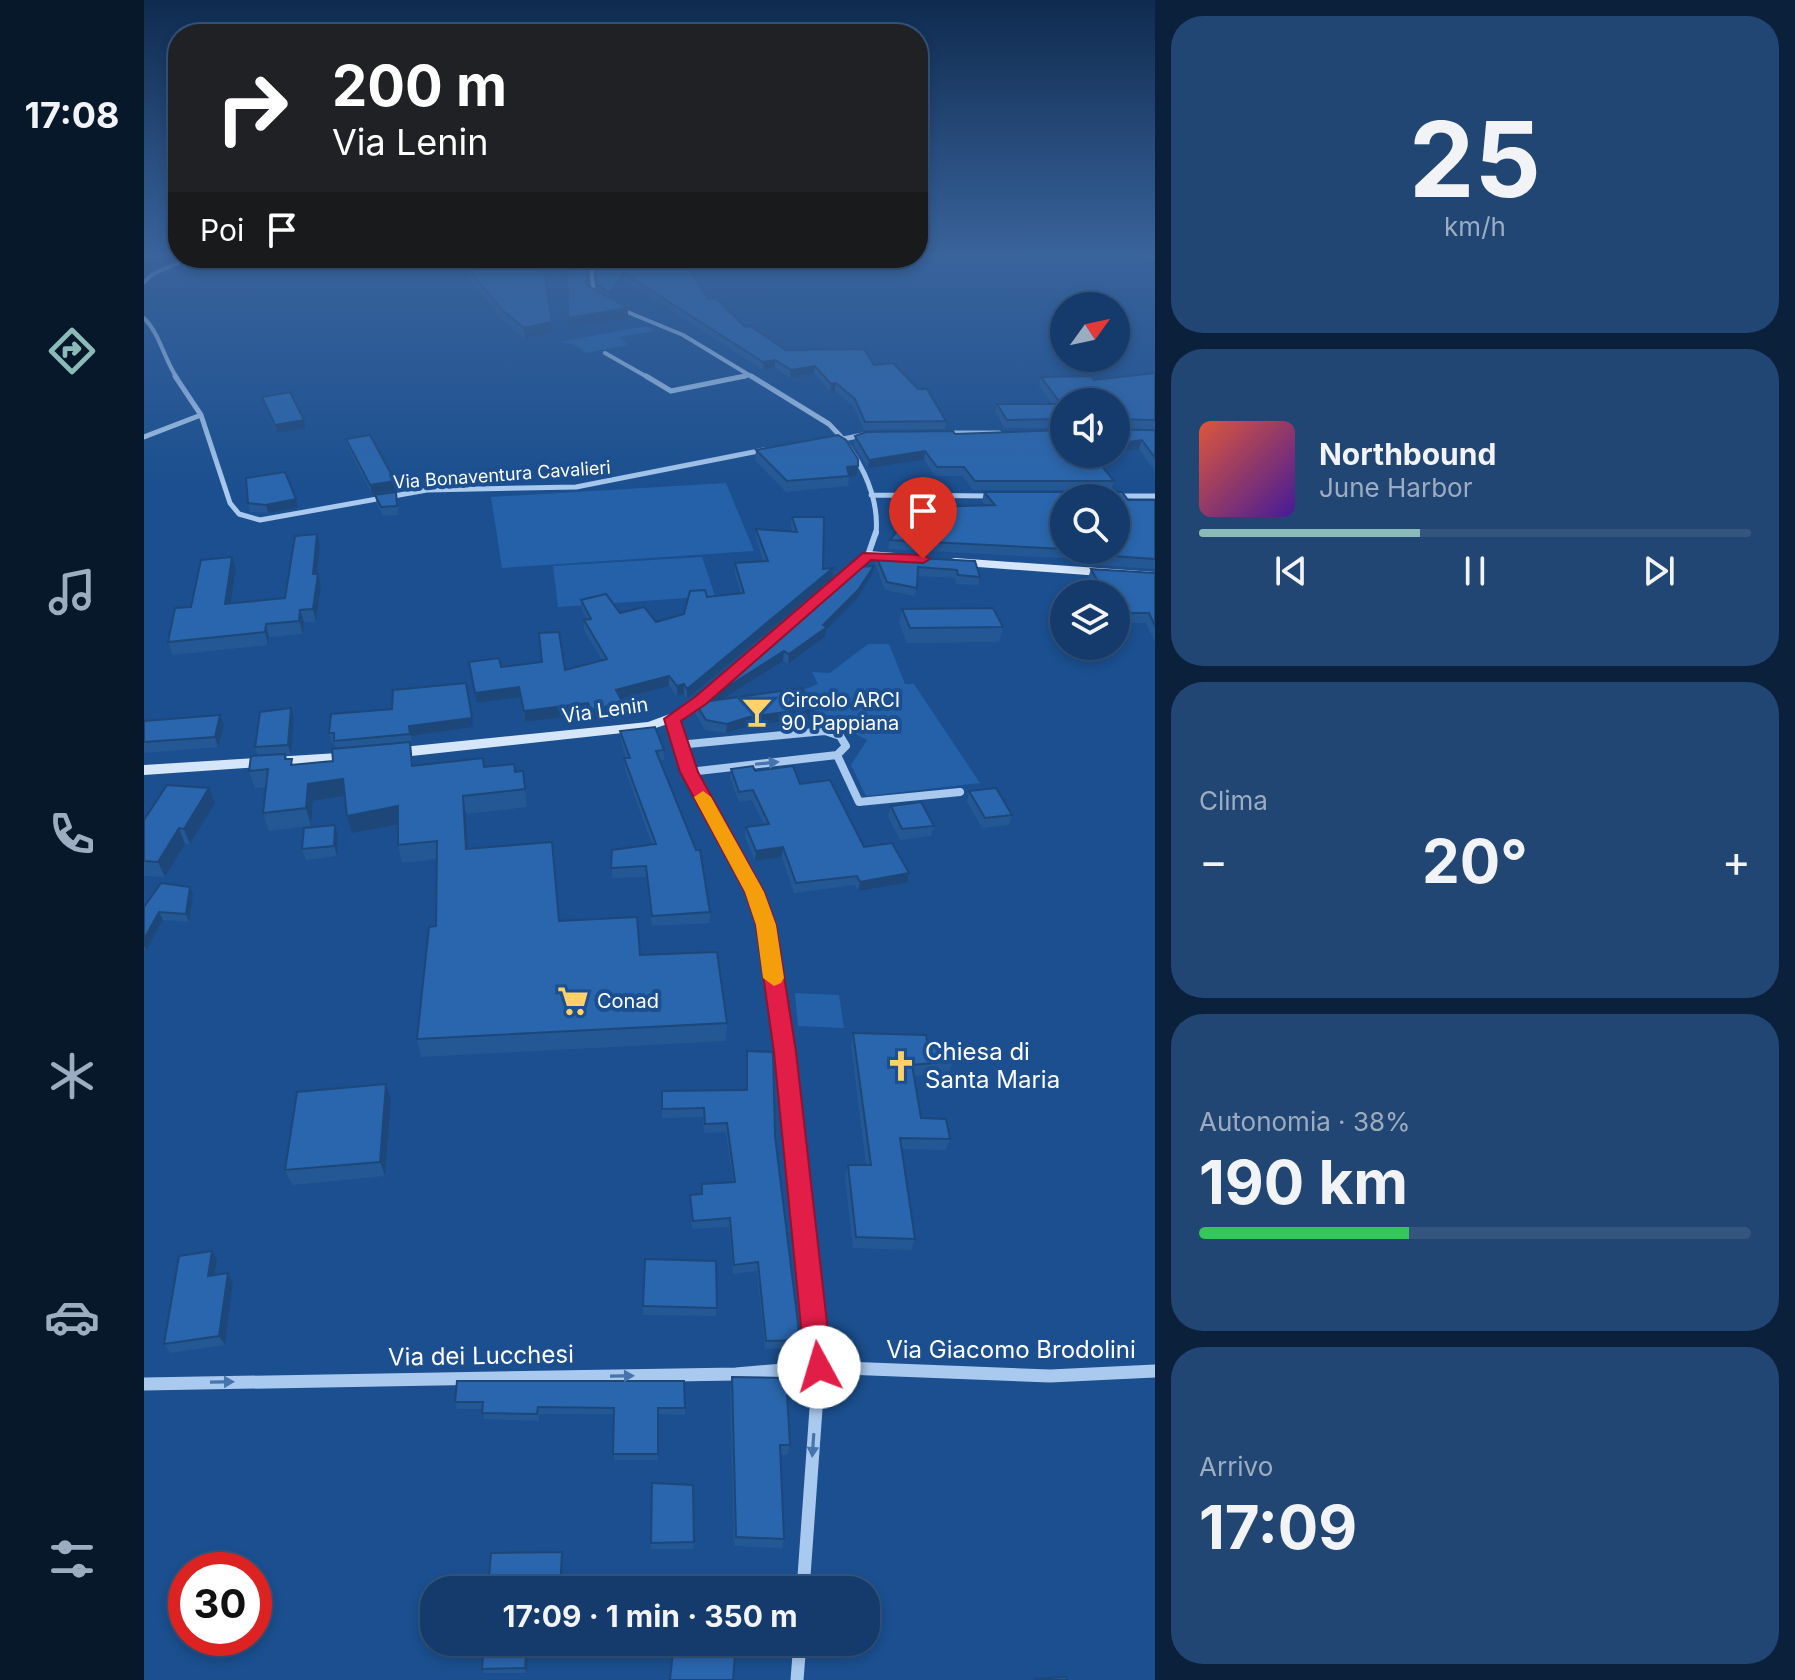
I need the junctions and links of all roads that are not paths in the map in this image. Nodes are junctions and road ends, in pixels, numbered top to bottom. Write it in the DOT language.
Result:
graph roads {
  1 [pos="155,332"];
  2 [pos="677,332"];
  3 [pos="605,353"];
  4 [pos="747,376"];
  5 [pos="201,415"];
  6 [pos="932,433"];
  7 [pos="1006,433"];
  8 [pos="875,434"];
  9 [pos="144,437"];
  10 [pos="846,438"];
  11 [pos="823,442"];
  12 [pos="771,449"];
  13 [pos="871,495"];
  14 [pos="1010,496"];
  15 [pos="1130,496"];
  16 [pos="1155,496"];
  17 [pos="868,555"];
  18 [pos="915,559"];
  19 [pos="947,561"];
  20 [pos="1155,576"];
  21 [pos="672,719"];
  22 [pos="678,745"];
  23 [pos="380,755"];
  24 [pos="837,755"];
  25 [pos="364,756"];
  26 [pos="144,770"];
  27 [pos="689,772"];
  28 [pos="960,792"];
  29 [pos="819,1367"];
  30 [pos="1155,1371"];
  31 [pos="144,1384"];
  32 [pos="804,1576"];
  33 [pos="799,1656"];
  34 [pos="797,1680"];
  1 -- 5 [label="street, Via Bonaventura Cavalieri"];
  2 -- 4 [label="street"];
  3 -- 4 [label="street"];
  4 -- 10 [label="street"];
  5 -- 9 [label="street"];
  5 -- 12 [label="street, Via Bonaventura Cavalieri"];
  6 -- 7 [label="street"];
  8 -- 10 [label="street"];
  10 -- 11 [label="street"];
  10 -- 13 [label="street"];
  13 -- 14 [label="street"];
  13 -- 17 [label="street"];
  15 -- 16 [label="street"];
  17 -- 18 [label="street"];
  17 -- 21 [label="street, Via Lenin"];
  19 -- 20 [label="street"];
  21 -- 22 [label="street"];
  21 -- 23 [label="street, Via Lenin"];
  22 -- 24 [label="street"];
  22 -- 27 [label="street"];
  27 -- 24 [label="street, one-way"];
  24 -- 28 [label="street"];
  25 -- 26 [label="street"];
  27 -- 29 [label="street"];
  29 -- 30 [label="street, Via Giacomo Brodolini"];
  31 -- 29 [label="street, Via dei Lucchesi, one-way"];
  29 -- 32 [label="street, one-way"];
  33 -- 34 [label="street"];
}
